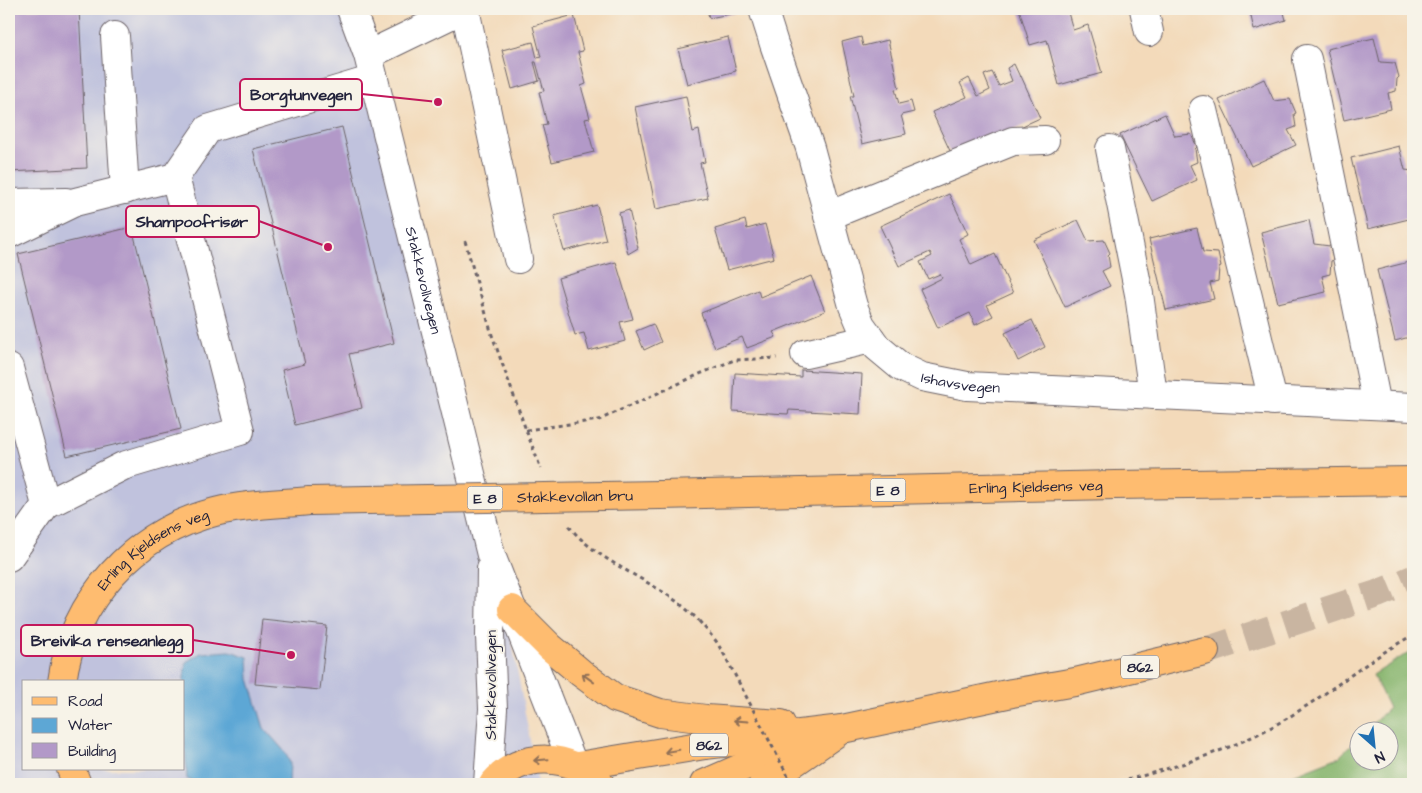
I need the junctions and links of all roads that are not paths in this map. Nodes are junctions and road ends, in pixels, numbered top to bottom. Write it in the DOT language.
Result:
graph roads {
  1 [pos="351,9"];
  2 [pos="464,9"];
  3 [pos="763,9"];
  4 [pos="115,36"];
  5 [pos="1307,59"];
  6 [pos="371,67"];
  7 [pos="1203,110"];
  8 [pos="1045,140"];
  9 [pos="1110,149"];
  10 [pos="175,177"];
  11 [pos="125,190"];
  12 [pos="75,202"];
  13 [pos="9,203"];
  14 [pos="828,216"];
  15 [pos="9,234"];
  16 [pos="518,259"];
  17 [pos="871,339"];
  18 [pos="805,354"];
  19 [pos="9,368"];
  20 [pos="1153,395"];
  21 [pos="1273,401"];
  22 [pos="1377,405"];
  23 [pos="1413,407"];
  24 [pos="1413,481"];
  25 [pos="660,495"];
  26 [pos="309,502"];
  27 [pos="46,505"];
  28 [pos="491,555"];
  29 [pos="9,556"];
  30 [pos="512,609"];
  31 [pos="1205,651"];
  32 [pos="62,680"];
  33 [pos="842,729"];
  34 [pos="575,765"];
  35 [pos="71,770"];
  36 [pos="77,784"];
  37 [pos="488,784"];
  38 [pos="493,784"];
  39 [pos="600,784"];
  40 [pos="704,784"];
  41 [pos="763,784"];
  1 -- 6 [label="street, Stakkevollvegen"];
  2 -- 6 [label="street"];
  2 -- 16 [label="street"];
  3 -- 14 [label="street, Ishavsvegen"];
  4 -- 11 [label="street"];
  5 -- 22 [label="street"];
  6 -- 10 [label="street"];
  6 -- 28 [label="street, Stakkevollvegen"];
  7 -- 21 [label="street"];
  8 -- 14 [label="street"];
  9 -- 20 [label="street"];
  10 -- 11 [label="street"];
  10 -- 27 [label="street"];
  11 -- 12 [label="street"];
  12 -- 13 [label="street"];
  12 -- 15 [label="street"];
  14 -- 17 [label="street, Ishavsvegen"];
  17 -- 18 [label="street"];
  17 -- 20 [label="street, Ishavsvegen"];
  19 -- 27 [label="street"];
  20 -- 21 [label="street, Ishavsvegen"];
  21 -- 22 [label="street, Ishavsvegen"];
  22 -- 23 [label="street, Ishavsvegen"];
  24 -- 25 [label="main road, Erling Kjeldsens veg / E 8"];
  25 -- 26 [label="main road, Stakkevollan bru / E 8, bridge"];
  26 -- 32 [label="main road, Erling Kjeldsens veg / E 8"];
  27 -- 29 [label="street"];
  28 -- 30 [label="street, Stakkevollvegen"];
  28 -- 37 [label="street, Stakkevollvegen"];
  33 -- 30 [label="main road, one-way"];
  30 -- 34 [label="street, Stakkevollvegen"];
  31 -- 33 [label="main road, 862"];
  33 -- 34 [label="main road, 862, one-way"];
  33 -- 40 [label="main road, 862"];
  33 -- 41 [label="main road"];
  34 -- 38 [label="main road, one-way"];
  34 -- 39 [label="main road"];
  35 -- 36 [label="main road"];
}
